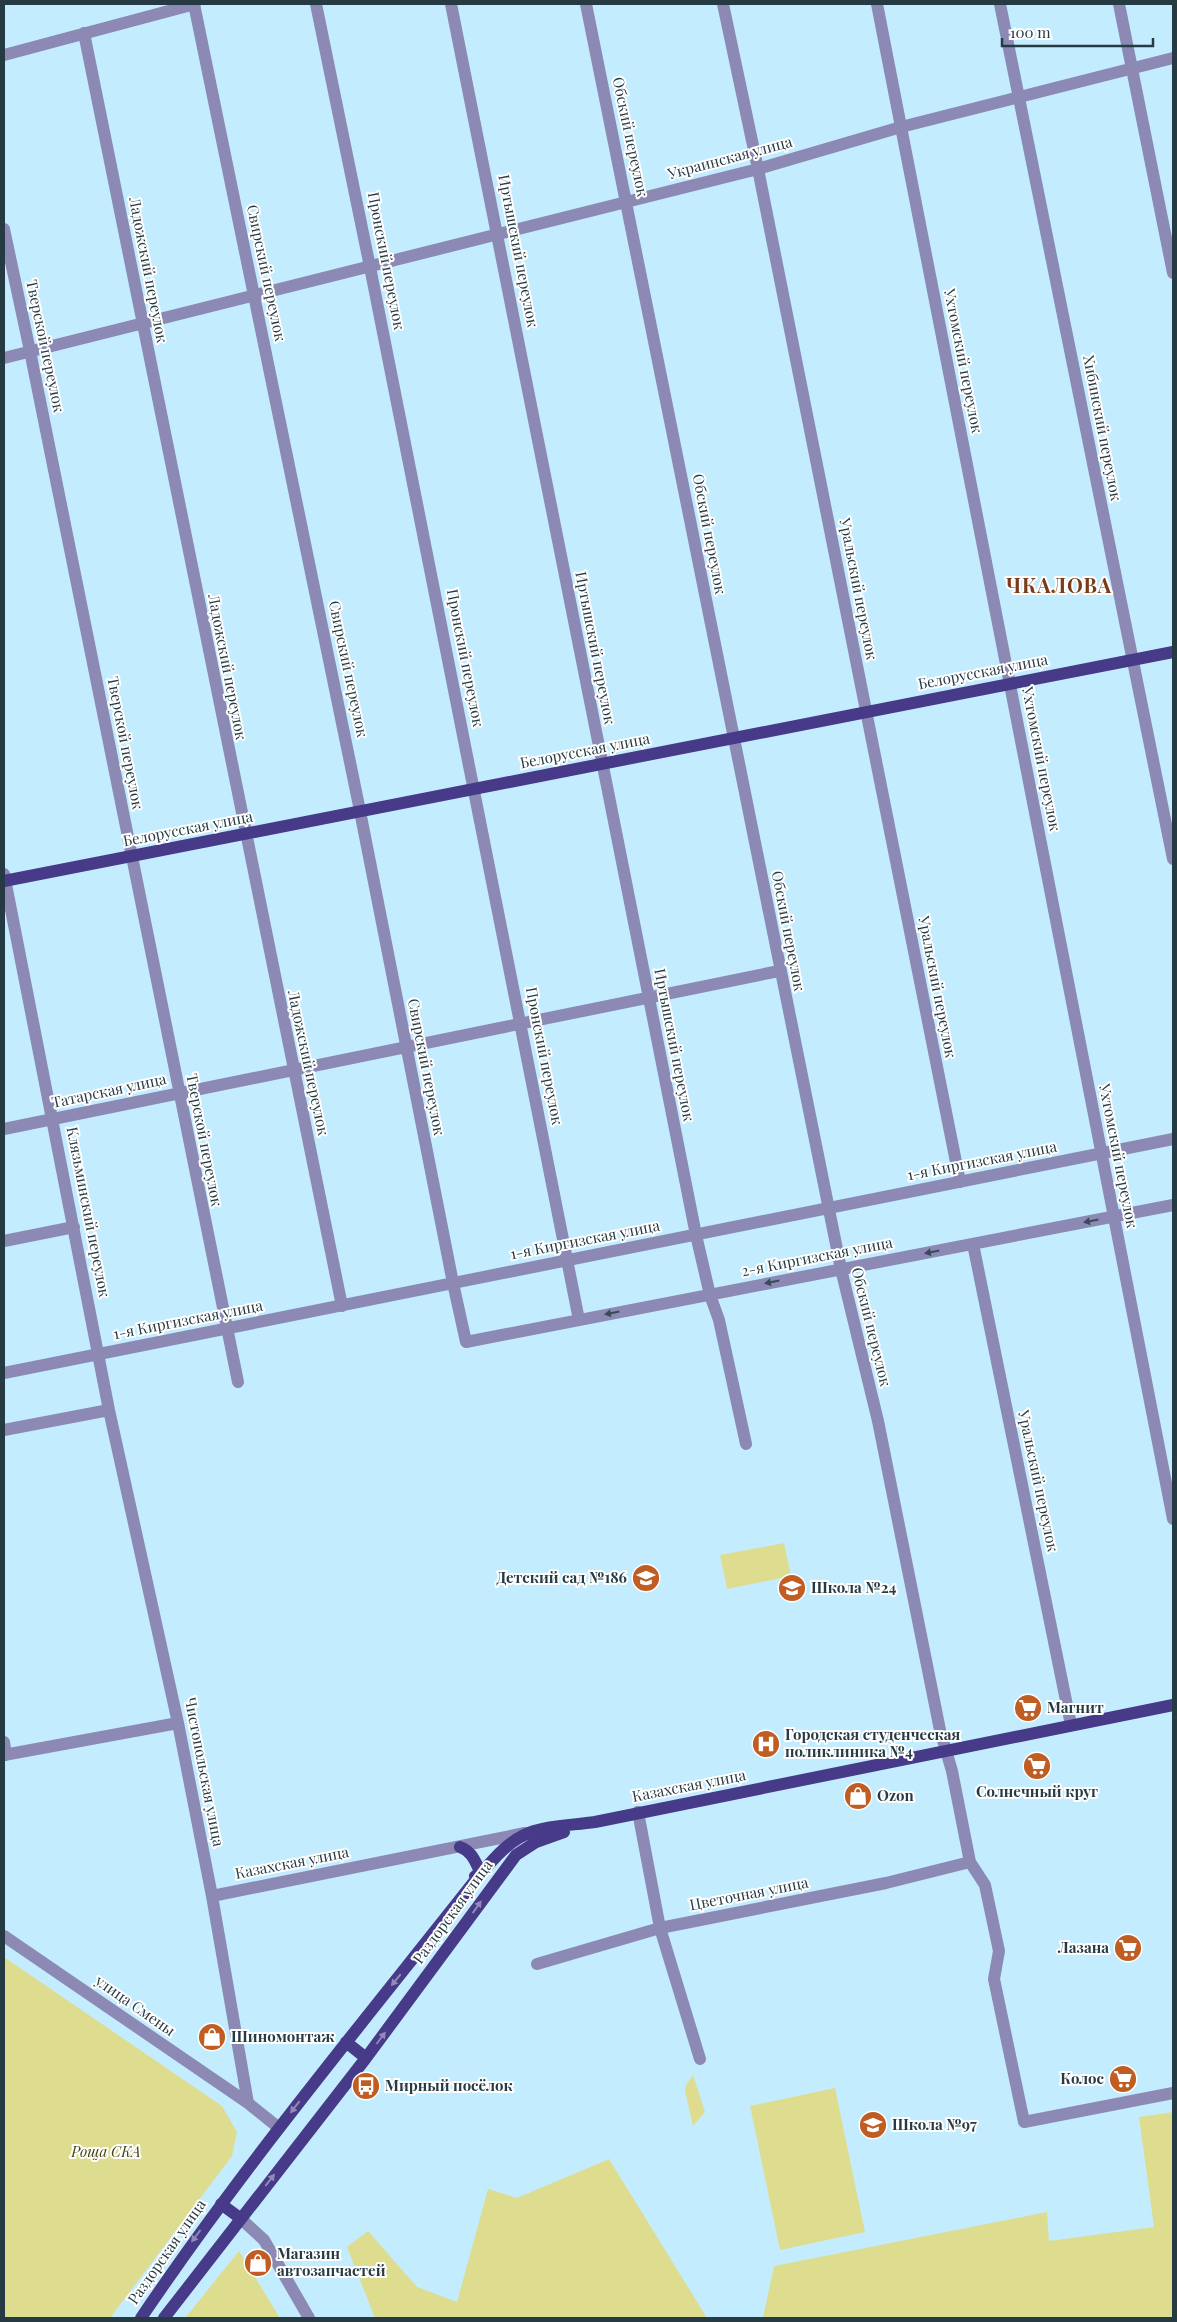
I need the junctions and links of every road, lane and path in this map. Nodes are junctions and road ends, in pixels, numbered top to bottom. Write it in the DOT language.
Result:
graph roads {
  1 [pos="194,4"];
  2 [pos="316,4"];
  3 [pos="451,4"];
  4 [pos="586,4"];
  5 [pos="723,4"];
  6 [pos="878,4"];
  7 [pos="1000,4"];
  8 [pos="1119,4"];
  9 [pos="84,33"];
  10 [pos="4,55"];
  11 [pos="1173,58"];
  12 [pos="1131,68"];
  13 [pos="1018,97"];
  14 [pos="901,127"];
  15 [pos="758,169"];
  16 [pos="627,202"];
  17 [pos="4,228"];
  18 [pos="499,234"];
  19 [pos="370,266"];
  20 [pos="1173,273"];
  21 [pos="254,295"];
  22 [pos="142,323"];
  23 [pos="30,351"];
  24 [pos="4,358"];
  25 [pos="1173,652"];
  26 [pos="1132,660"];
  27 [pos="1010,684"];
  28 [pos="866,712"];
  29 [pos="732,738"];
  30 [pos="601,764"];
  31 [pos="474,789"];
  32 [pos="360,811"];
  33 [pos="245,835"];
  34 [pos="132,857"];
  35 [pos="1173,859"];
  36 [pos="4,879"];
  37 [pos="779,971"];
  38 [pos="648,997"];
  39 [pos="520,1023"];
  40 [pos="406,1046"];
  41 [pos="293,1070"];
  42 [pos="178,1093"];
  43 [pos="53,1119"];
  44 [pos="4,1129"];
  45 [pos="1173,1139"];
  46 [pos="1101,1154"];
  47 [pos="960,1182"];
  48 [pos="1173,1205"];
  49 [pos="828,1208"];
  50 [pos="1114,1216"];
  51 [pos="74,1227"];
  52 [pos="696,1234"];
  53 [pos="4,1242"];
  54 [pos="973,1244"];
  55 [pos="568,1260"];
  56 [pos="840,1269"];
  57 [pos="452,1283"];
  58 [pos="710,1294"];
  59 [pos="342,1306"];
  60 [pos="579,1320"];
  61 [pos="225,1329"];
  62 [pos="466,1342"];
  63 [pos="100,1354"];
  64 [pos="4,1373"];
  65 [pos="238,1382"];
  66 [pos="109,1410"];
  67 [pos="4,1430"];
  68 [pos="746,1444"];
  69 [pos="1173,1519"];
  70 [pos="1173,1705"];
  71 [pos="178,1723"];
  72 [pos="1071,1725"];
  73 [pos="946,1749"];
  74 [pos="4,1751"];
  75 [pos="638,1812"];
  76 [pos="595,1822"];
  77 [pos="535,1831"];
  78 [pos="460,1847"];
  79 [pos="970,1862"];
  80 [pos="477,1878"];
  81 [pos="212,1896"];
  82 [pos="660,1928"];
  83 [pos="4,1936"];
  84 [pos="537,1964"];
  85 [pos="346,2042"];
  86 [pos="366,2058"];
  87 [pos="700,2059"];
  88 [pos="1173,2093"];
  89 [pos="248,2103"];
  90 [pos="279,2128"];
  91 [pos="221,2204"];
  92 [pos="240,2218"];
  93 [pos="141,2318"];
  94 [pos="164,2318"];
  95 [pos="309,2318"];
  1 -- 9 [label="street"];
  1 -- 21 [label="street, Свирский переулок"];
  2 -- 19 [label="street, Пронский переулок"];
  3 -- 18 [label="street, Иртышский переулок"];
  4 -- 16 [label="street, Обский переулок"];
  5 -- 15 [label="street, Уральский переулок"];
  6 -- 14 [label="street, Ухтомский переулок"];
  7 -- 13 [label="street, Хибинский переулок"];
  8 -- 12 [label="street"];
  9 -- 10 [label="street"];
  9 -- 22 [label="street, Ладожский переулок"];
  11 -- 12 [label="street, Украинская улица"];
  12 -- 13 [label="street, Украинская улица"];
  12 -- 20 [label="street"];
  13 -- 14 [label="street, Украинская улица"];
  13 -- 26 [label="street, Хибинский переулок"];
  14 -- 15 [label="street, Украинская улица"];
  14 -- 27 [label="street, Ухтомский переулок"];
  15 -- 16 [label="street, Украинская улица"];
  15 -- 28 [label="street, Уральский переулок"];
  16 -- 18 [label="street, Украинская улица"];
  16 -- 29 [label="street, Обский переулок"];
  17 -- 23 [label="street, Тверской переулок"];
  18 -- 19 [label="street, Украинская улица"];
  18 -- 30 [label="street, Иртышский переулок"];
  19 -- 21 [label="street, Украинская улица"];
  19 -- 31 [label="street, Пронский переулок"];
  21 -- 22 [label="street, Украинская улица"];
  21 -- 32 [label="street, Свирский переулок"];
  22 -- 23 [label="street, Украинская улица"];
  22 -- 33 [label="street, Ладожский переулок"];
  23 -- 24 [label="street, Украинская улица"];
  23 -- 34 [label="street, Тверской переулок"];
  25 -- 26 [label="main road, Белорусская улица"];
  26 -- 27 [label="main road, Белорусская улица"];
  26 -- 35 [label="street, Хибинский переулок"];
  27 -- 28 [label="main road, Белорусская улица"];
  27 -- 46 [label="street, Ухтомский переулок"];
  28 -- 29 [label="main road, Белорусская улица"];
  28 -- 47 [label="street, Уральский переулок"];
  29 -- 30 [label="main road, Белорусская улица"];
  29 -- 37 [label="street, Обский переулок"];
  30 -- 31 [label="main road, Белорусская улица"];
  30 -- 38 [label="street, Иртышский переулок"];
  31 -- 32 [label="main road, Белорусская улица"];
  31 -- 39 [label="street, Пронский переулок"];
  32 -- 33 [label="main road, Белорусская улица"];
  32 -- 40 [label="street, Свирский переулок"];
  33 -- 34 [label="main road, Белорусская улица"];
  33 -- 41 [label="street, Ладожский переулок"];
  34 -- 36 [label="main road, Белорусская улица"];
  34 -- 42 [label="street, Тверской переулок"];
  36 -- 43 [label="street, Клязьминский переулок"];
  37 -- 38 [label="street, Татарская улица"];
  37 -- 49 [label="street, Обский переулок"];
  38 -- 39 [label="street, Татарская улица"];
  38 -- 52 [label="street, Иртышский переулок"];
  39 -- 40 [label="street, Татарская улица"];
  39 -- 55 [label="street, Пронский переулок"];
  40 -- 41 [label="street, Татарская улица"];
  40 -- 57 [label="street, Свирский переулок"];
  41 -- 42 [label="street, Татарская улица"];
  41 -- 59 [label="street, Ладожский переулок"];
  42 -- 43 [label="street, Татарская улица"];
  42 -- 61 [label="street, Тверской переулок"];
  43 -- 44 [label="street, Татарская улица"];
  43 -- 51 [label="street, Клязьминский переулок"];
  45 -- 46 [label="street, 1-я Киргизская улица"];
  46 -- 47 [label="street, 1-я Киргизская улица"];
  46 -- 50 [label="street, Ухтомский переулок"];
  47 -- 49 [label="street, 1-я Киргизская улица"];
  48 -- 50 [label="street, 2-я Киргизская улица"];
  49 -- 52 [label="street, 1-я Киргизская улица"];
  49 -- 56 [label="street, Обский переулок"];
  50 -- 54 [label="street, 2-я Киргизская улица, one-way"];
  50 -- 69 [label="street, Ухтомский переулок"];
  51 -- 53 [label="street"];
  51 -- 63 [label="street, Клязьминский переулок"];
  52 -- 55 [label="street, 1-я Киргизская улица"];
  52 -- 58 [label="street, Иртышский переулок"];
  54 -- 56 [label="street, 2-я Киргизская улица, one-way"];
  54 -- 72 [label="street, Уральский переулок"];
  55 -- 57 [label="street, 1-я Киргизская улица"];
  55 -- 60 [label="street, Пронский переулок"];
  56 -- 58 [label="street, 2-я Киргизская улица, one-way"];
  56 -- 73 [label="street, Обский переулок"];
  57 -- 59 [label="street, 1-я Киргизская улица"];
  57 -- 62 [label="street, Свирский переулок"];
  58 -- 60 [label="street, 2-я Киргизская улица, one-way"];
  58 -- 68 [label="street, Иртышский переулок"];
  59 -- 61 [label="street, 1-я Киргизская улица"];
  60 -- 62 [label="street, 2-я Киргизская улица"];
  61 -- 63 [label="street, 1-я Киргизская улица"];
  61 -- 65 [label="street, Тверской переулок"];
  63 -- 64 [label="street, 1-я Киргизская улица"];
  63 -- 66 [label="street, Клязьминский переулок"];
  66 -- 67 [label="street"];
  66 -- 71 [label="street, Чистопольская улица"];
  70 -- 72 [label="main road, Казахская улица"];
  71 -- 74 [label="street"];
  71 -- 81 [label="street, Чистопольская улица"];
  72 -- 73 [label="main road, Казахская улица"];
  73 -- 75 [label="main road, Казахская улица"];
  73 -- 79 [label="street, Обский переулок"];
  75 -- 76 [label="main road, Казахская улица"];
  75 -- 82 [label="street"];
  76 -- 77 [label="main road, Казахская улица"];
  86 -- 76 [label="main road, Раздорская улица, one-way"];
  77 -- 78 [label="street, Казахская улица"];
  77 -- 80 [label="main road, Раздорская улица"];
  78 -- 80 [label="main road"];
  78 -- 81 [label="street, Казахская улица"];
  79 -- 82 [label="street, Цветочная улица"];
  79 -- 88 [label="street"];
  80 -- 85 [label="main road, Раздорская улица, one-way"];
  81 -- 89 [label="street, Чистопольская улица"];
  82 -- 84 [label="street, Цветочная улица"];
  82 -- 87 [label="street"];
  83 -- 89 [label="street, улица Смены"];
  85 -- 86 [label="main road"];
  85 -- 90 [label="main road, Раздорская улица, one-way"];
  92 -- 86 [label="main road, Раздорская улица, one-way"];
  89 -- 90 [label="street"];
  90 -- 91 [label="main road, Раздорская улица"];
  91 -- 92 [label="main road, Раздорская улица"];
  91 -- 93 [label="main road, Раздорская улица, one-way"];
  92 -- 94 [label="main road, Раздорская улица"];
  92 -- 95 [label="street"];
}
